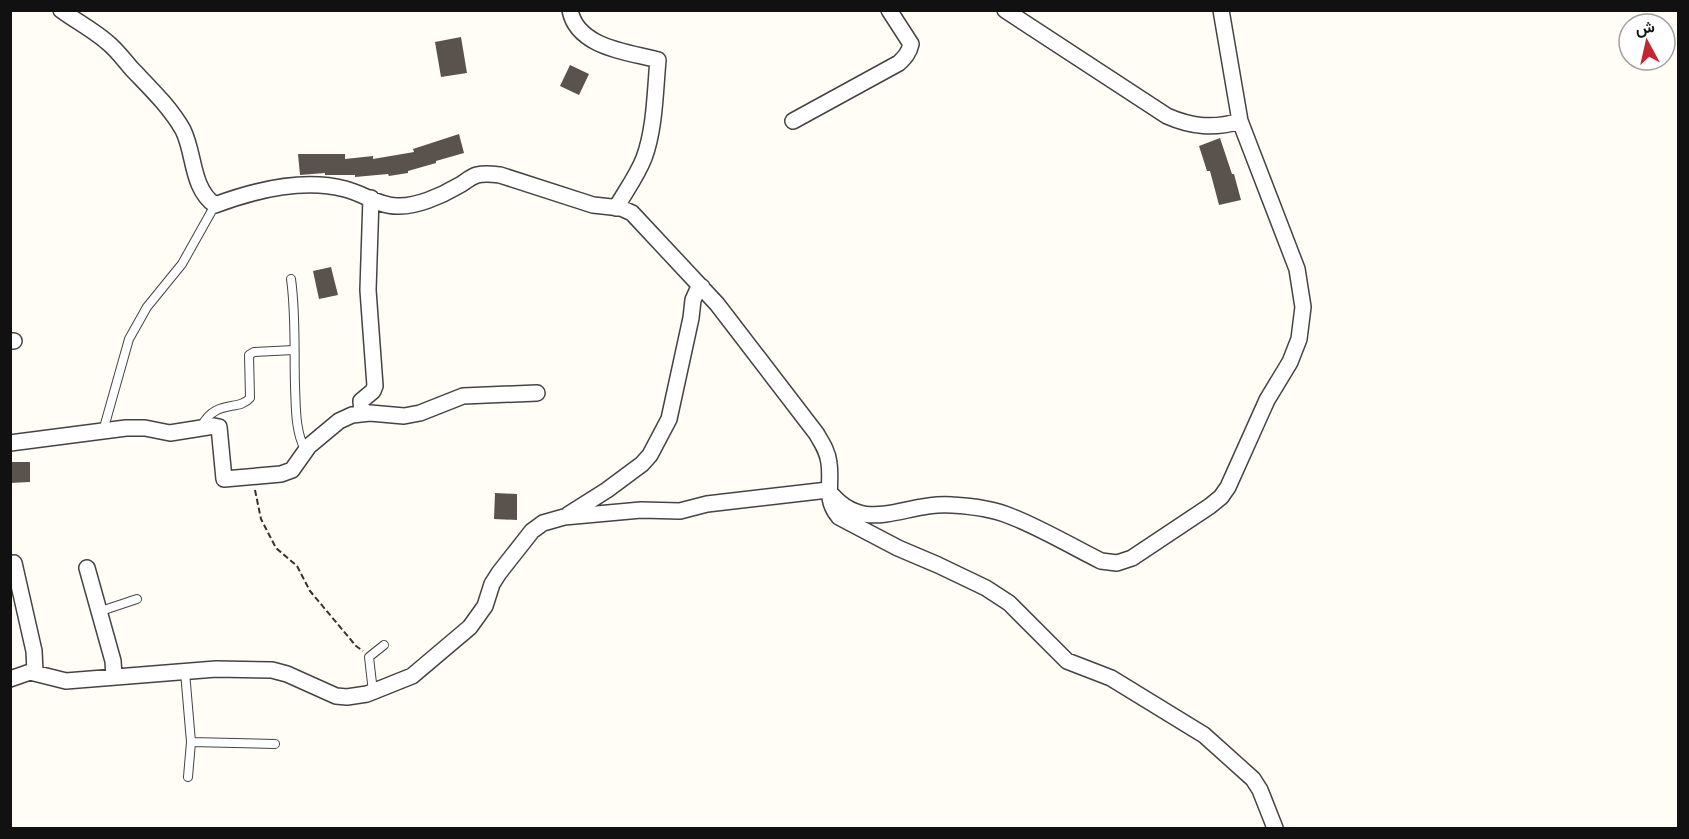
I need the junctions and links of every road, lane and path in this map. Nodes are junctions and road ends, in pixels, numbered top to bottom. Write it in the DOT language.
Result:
graph roads {
  1 [pos="61,10"];
  2 [pos="570,10"];
  3 [pos="889,10"];
  4 [pos="1005,10"];
  5 [pos="1221,10"];
  6 [pos="793,121"];
  7 [pos="1240,121"];
  8 [pos="371,198"];
  9 [pos="215,205"];
  10 [pos="616,207"];
  11 [pos="291,279"];
  12 [pos="702,287"];
  13 [pos="294,350"];
  14 [pos="537,393"];
  15 [pos="362,413"];
  16 [pos="201,427"];
  17 [pos="103,431"];
  18 [pos="10,443"];
  19 [pos="306,451"];
  20 [pos="253,476"];
  21 [pos="828,490"];
  22 [pos="564,517"];
  23 [pos="14,563"];
  24 [pos="87,568"];
  25 [pos="137,599"];
  26 [pos="98,612"];
  27 [pos="384,645"];
  28 [pos="369,657"];
  29 [pos="35,672"];
  30 [pos="185,672"];
  31 [pos="114,677"];
  32 [pos="10,679"];
  33 [pos="373,692"];
  34 [pos="191,742"];
  35 [pos="275,744"];
  36 [pos="188,777"];
  37 [pos="1275,828"];
  1 -- 9 [label="street"];
  2 -- 10 [label="street"];
  3 -- 6 [label="street"];
  4 -- 7 [label="street"];
  5 -- 7 [label="street"];
  7 -- 21 [label="street"];
  8 -- 9 [label="street"];
  8 -- 10 [label="street"];
  8 -- 15 [label="street"];
  9 -- 17 [label="lane"];
  10 -- 12 [label="street"];
  11 -- 13 [label="lane"];
  12 -- 21 [label="street"];
  12 -- 22 [label="street"];
  13 -- 16 [label="lane"];
  13 -- 19 [label="lane"];
  14 -- 15 [label="street"];
  15 -- 19 [label="street"];
  16 -- 17 [label="street"];
  16 -- 20 [label="street"];
  17 -- 18 [label="street"];
  19 -- 20 [label="street"];
  20 -- 28 [label="path"];
  21 -- 22 [label="street"];
  21 -- 37 [label="street"];
  22 -- 33 [label="street"];
  23 -- 29 [label="street"];
  24 -- 26 [label="street"];
  25 -- 26 [label="lane"];
  26 -- 31 [label="street"];
  27 -- 28 [label="lane"];
  28 -- 33 [label="lane"];
  29 -- 31 [label="street"];
  29 -- 32 [label="street"];
  30 -- 31 [label="street"];
  30 -- 33 [label="street"];
  30 -- 34 [label="lane"];
  34 -- 35 [label="lane"];
  34 -- 36 [label="lane"];
}
